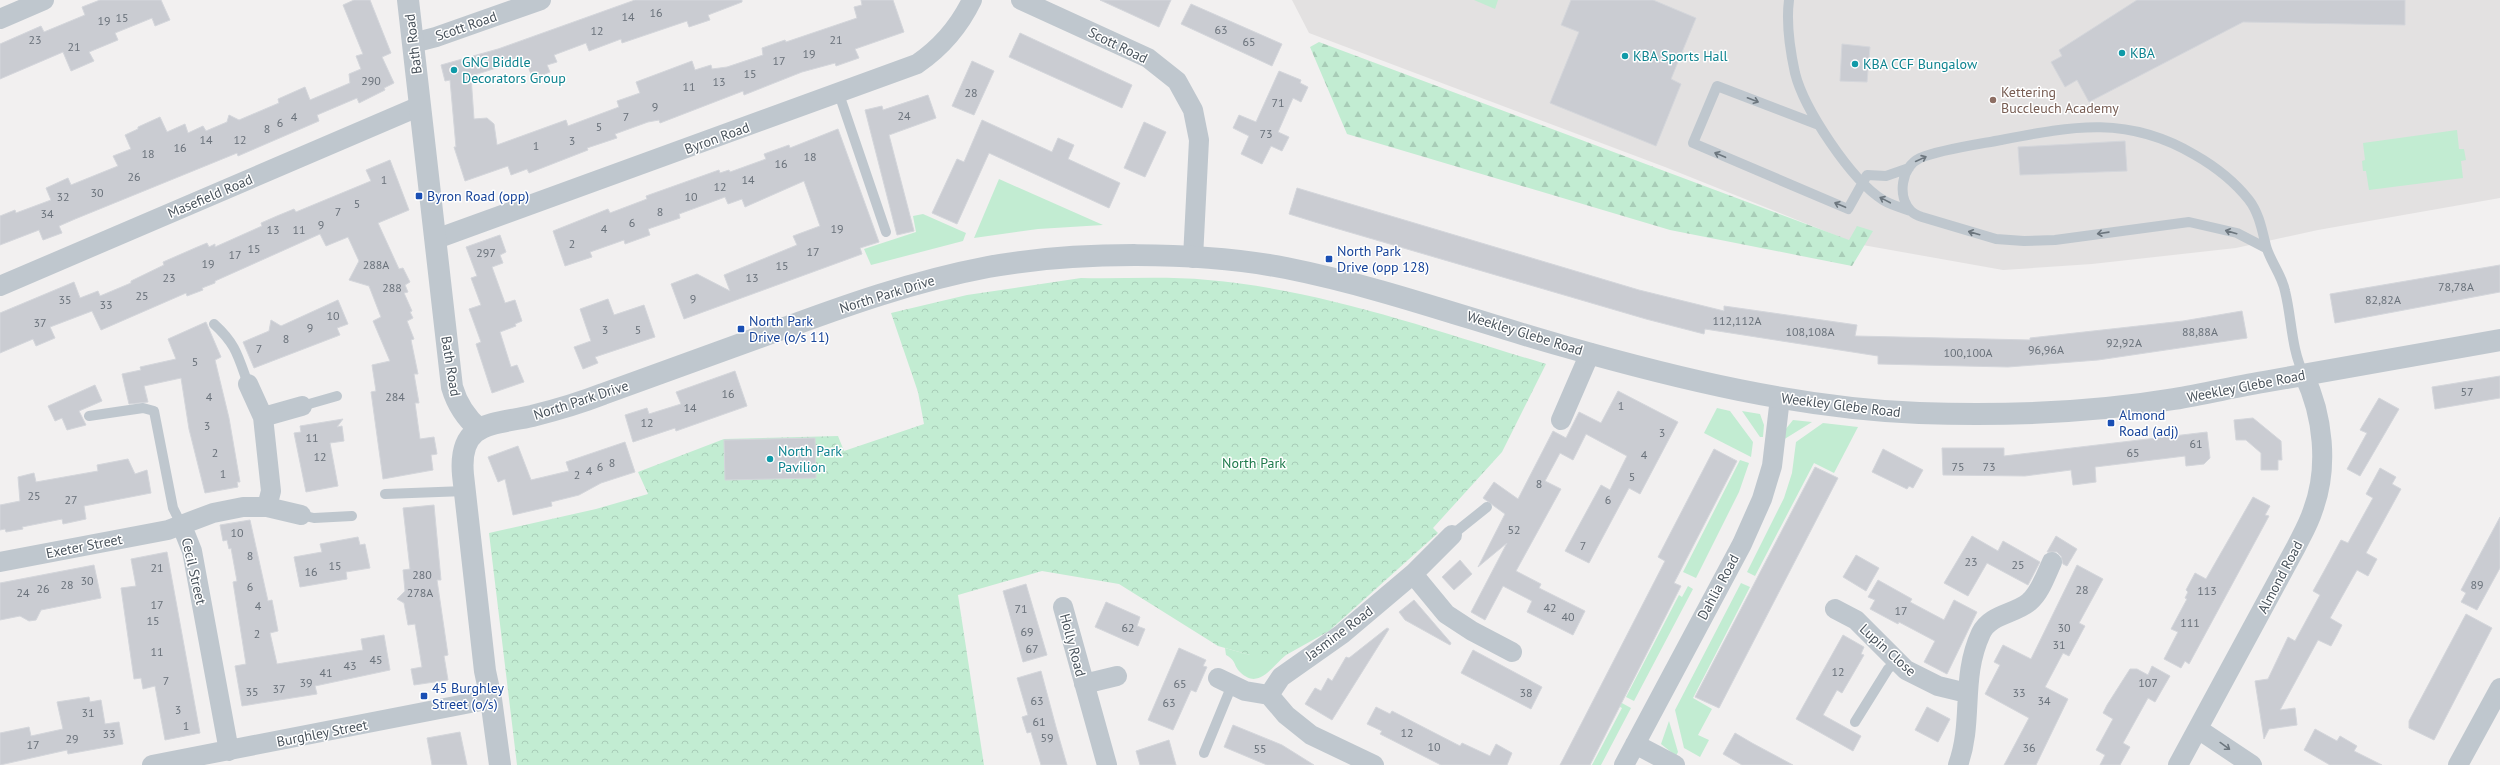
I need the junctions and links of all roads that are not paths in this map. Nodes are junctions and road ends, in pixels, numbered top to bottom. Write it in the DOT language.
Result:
graph roads {
  1 [pos="44,0"];
  2 [pos="408,0"];
  3 [pos="541,0"];
  4 [pos="972,0"];
  5 [pos="1021,0"];
  6 [pos="1789,0"];
  7 [pos="0,19"];
  8 [pos="413,43"];
  9 [pos="840,94"];
  10 [pos="420,106"];
  11 [pos="1819,125"];
  12 [pos="1909,168"];
  13 [pos="1862,182"];
  14 [pos="1911,211"];
  15 [pos="886,232"];
  16 [pos="436,239"];
  17 [pos="2266,248"];
  18 [pos="1193,258"];
  19 [pos="0,286"];
  20 [pos="214,324"];
  21 [pos="2500,340"];
  22 [pos="1590,353"];
  23 [pos="2304,375"];
  24 [pos="248,384"];
  25 [pos="337,396"];
  26 [pos="1780,398"];
  27 [pos="302,406"];
  28 [pos="89,416"];
  29 [pos="263,417"];
  30 [pos="1561,420"];
  31 [pos="479,429"];
  32 [pos="465,491"];
  33 [pos="385,494"];
  34 [pos="267,507"];
  35 [pos="1487,507"];
  36 [pos="301,515"];
  37 [pos="352,516"];
  38 [pos="175,528"];
  39 [pos="1452,535"];
  40 [pos="0,562"];
  41 [pos="2052,562"];
  42 [pos="1413,574"];
  43 [pos="1063,607"];
  44 [pos="1835,609"];
  45 [pos="1512,652"];
  46 [pos="1898,661"];
  47 [pos="1117,676"];
  48 [pos="1225,682"];
  49 [pos="1084,684"];
  50 [pos="2500,688"];
  51 [pos="1966,693"];
  52 [pos="1269,695"];
  53 [pos="491,699"];
  54 [pos="1855,722"];
  55 [pos="2198,729"];
  56 [pos="1635,744"];
  57 [pos="229,751"];
  58 [pos="1204,753"];
  59 [pos="1363,763"];
  60 [pos="152,765"];
  61 [pos="500,765"];
  62 [pos="1107,765"];
  63 [pos="1624,765"];
  64 [pos="1675,765"];
  65 [pos="1958,765"];
  66 [pos="2178,765"];
  67 [pos="2252,765"];
  68 [pos="2458,765"];
  1 -- 7 [label="street"];
  2 -- 8 [label="street, Bath Road"];
  3 -- 8 [label="street, Scott Road"];
  4 -- 9 [label="street, Byron Road"];
  5 -- 18 [label="street, Scott Road"];
  6 -- 11 [label="lane"];
  8 -- 10 [label="street, Bath Road"];
  9 -- 15 [label="lane"];
  9 -- 16 [label="street, Byron Road"];
  10 -- 16 [label="street, Bath Road"];
  10 -- 19 [label="street, Masefield Road"];
  11 -- 13 [label="lane"];
  13 -- 11 [label="lane, one-way"];
  12 -- 13 [label="lane"];
  12 -- 14 [label="lane"];
  12 -- 17 [label="lane, one-way"];
  14 -- 13 [label="lane, one-way"];
  17 -- 14 [label="lane, one-way"];
  16 -- 31 [label="street, Bath Road"];
  17 -- 23 [label="lane"];
  18 -- 22 [label="street, Weekley Glebe Road"];
  18 -- 31 [label="street, North Park Drive"];
  20 -- 24 [label="lane"];
  21 -- 23 [label="street, Weekley Glebe Road"];
  22 -- 26 [label="street, Weekley Glebe Road"];
  22 -- 30 [label="street"];
  23 -- 26 [label="street, Weekley Glebe Road"];
  23 -- 55 [label="street, Almond Road"];
  24 -- 29 [label="street"];
  25 -- 27 [label="lane"];
  26 -- 56 [label="street, Dahlia Road"];
  27 -- 29 [label="street"];
  28 -- 38 [label="lane, Cecil Street"];
  29 -- 34 [label="street"];
  31 -- 32 [label="street"];
  32 -- 33 [label="lane"];
  32 -- 53 [label="street"];
  34 -- 36 [label="street, Exeter Street"];
  34 -- 38 [label="street, Exeter Street"];
  35 -- 39 [label="lane"];
  36 -- 37 [label="lane"];
  38 -- 40 [label="street, Exeter Street"];
  38 -- 57 [label="street, Cecil Street"];
  39 -- 42 [label="street, Jasmine Road"];
  41 -- 51 [label="street"];
  42 -- 45 [label="street"];
  42 -- 52 [label="street, Jasmine Road"];
  43 -- 49 [label="street, Holly Road"];
  44 -- 46 [label="street, Lupin Close"];
  46 -- 51 [label="street, Lupin Close"];
  46 -- 54 [label="lane"];
  47 -- 49 [label="street, Holly Road"];
  48 -- 52 [label="street"];
  48 -- 58 [label="lane"];
  49 -- 62 [label="street, Holly Road"];
  50 -- 68 [label="street"];
  51 -- 65 [label="street"];
  52 -- 59 [label="street"];
  53 -- 57 [label="street, Burghley Street"];
  53 -- 61 [label="street"];
  55 -- 66 [label="street, Almond Road"];
  55 -- 67 [label="street, one-way"];
  56 -- 63 [label="street, Dahlia Road"];
  56 -- 64 [label="street"];
  57 -- 60 [label="street, Burghley Street"];
}
